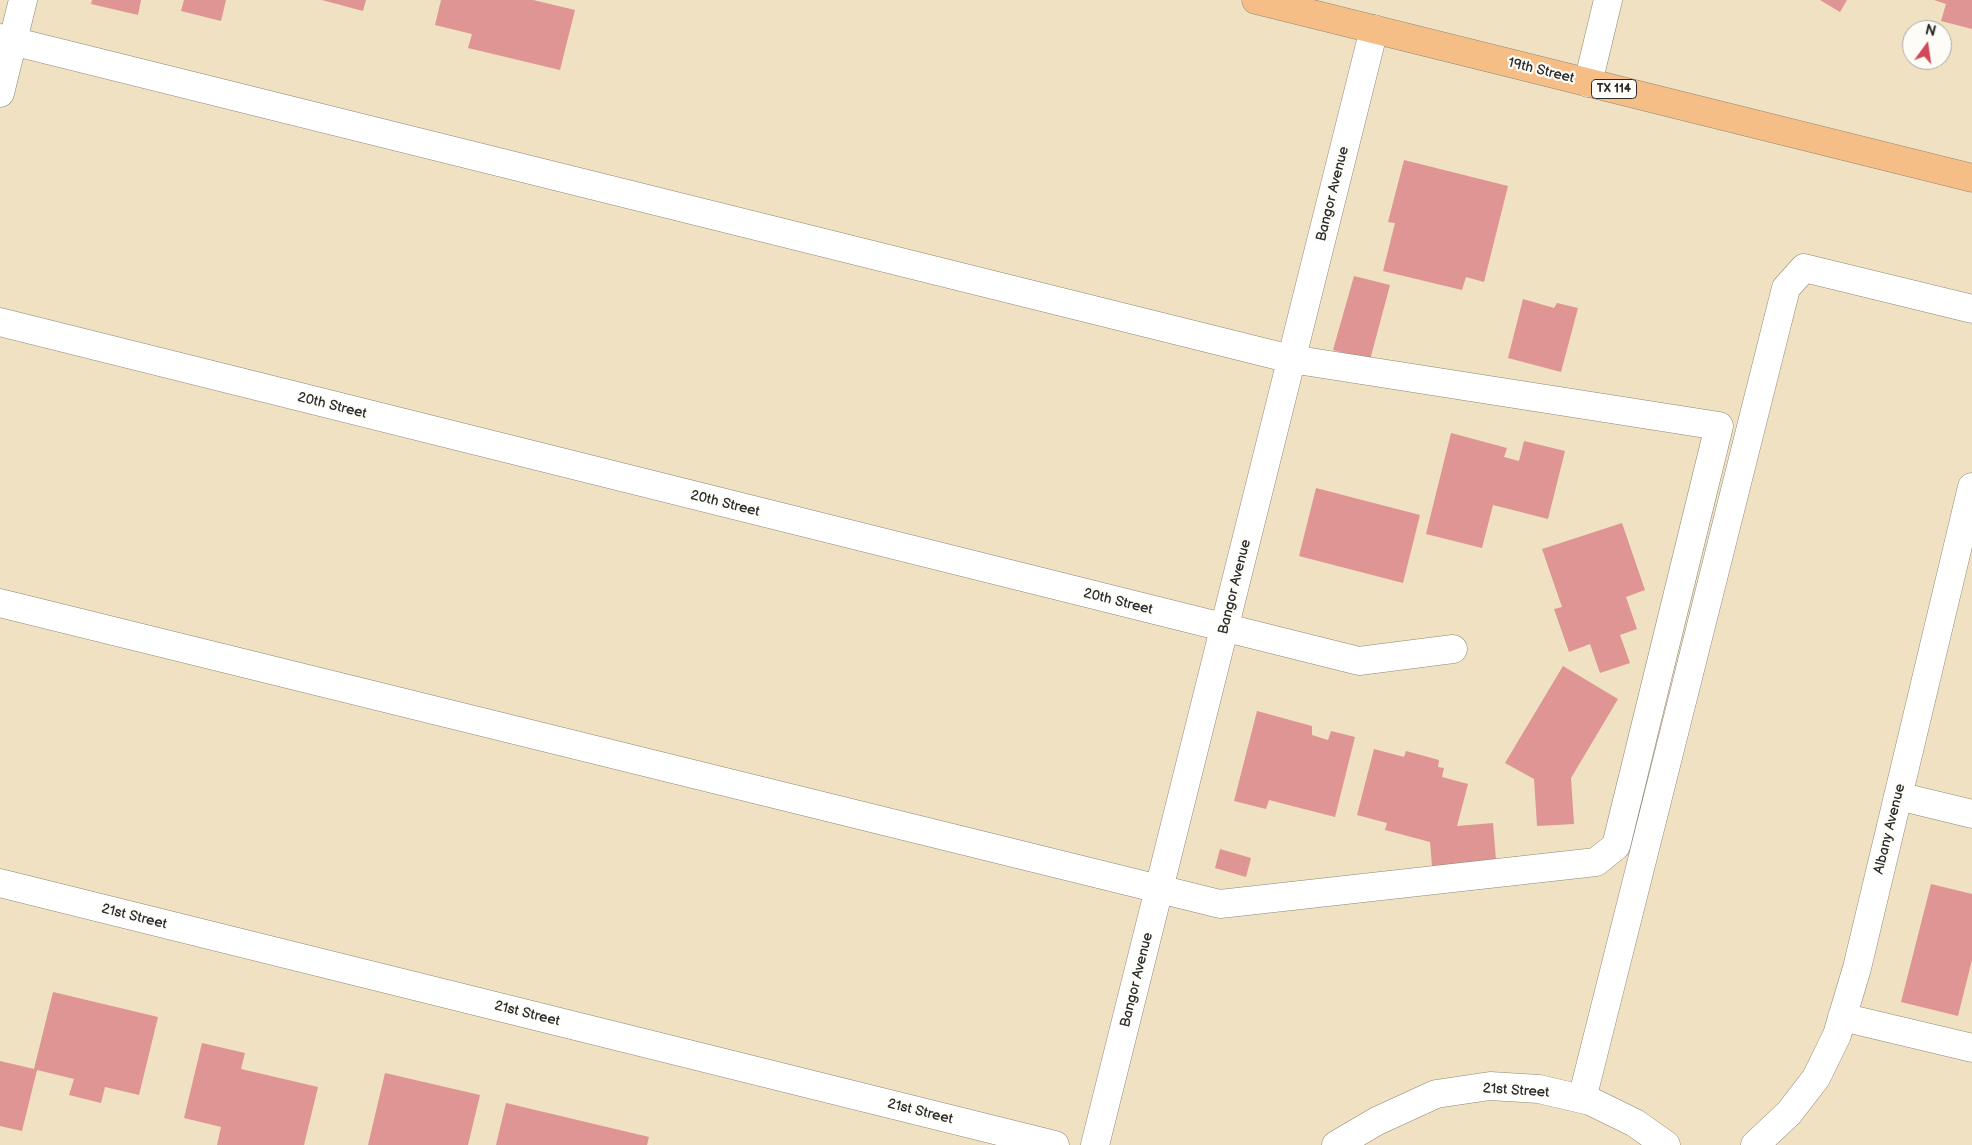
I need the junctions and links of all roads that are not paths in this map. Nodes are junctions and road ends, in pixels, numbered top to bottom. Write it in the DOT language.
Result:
graph roads {
  1 [pos="24,0"];
  2 [pos="1256,0"];
  3 [pos="1608,0"];
  4 [pos="1374,29"];
  5 [pos="7,40"];
  6 [pos="1588,83"];
  7 [pos="0,93"];
  8 [pos="1972,178"];
  9 [pos="1972,309"];
  10 [pos="0,322"];
  11 [pos="1291,359"];
  12 [pos="1972,487"];
  13 [pos="0,603"];
  14 [pos="1224,629"];
  15 [pos="1453,650"];
  16 [pos="1898,796"];
  17 [pos="1972,814"];
  18 [pos="0,883"];
  19 [pos="1159,889"];
  20 [pos="1842,1017"];
  21 [pos="1972,1048"];
  22 [pos="1582,1099"];
  23 [pos="1055,1145"];
  24 [pos="1096,1145"];
  25 [pos="1336,1145"];
  26 [pos="1666,1145"];
  27 [pos="1755,1145"];
  1 -- 5 [label="street"];
  2 -- 4 [label="main road, 19th Street / TX 114"];
  3 -- 6 [label="street"];
  4 -- 6 [label="main road, 19th Street / TX 114"];
  4 -- 11 [label="street, Bangor Avenue"];
  5 -- 7 [label="street"];
  5 -- 11 [label="street"];
  6 -- 8 [label="main road, 19th Street / TX 114"];
  9 -- 22 [label="street"];
  10 -- 14 [label="street, 20th Street"];
  11 -- 14 [label="street, Bangor Avenue"];
  11 -- 19 [label="street"];
  12 -- 16 [label="street, Albany Avenue"];
  13 -- 19 [label="street"];
  14 -- 15 [label="street, 20th Street"];
  14 -- 19 [label="street, Bangor Avenue"];
  16 -- 17 [label="street"];
  16 -- 20 [label="street, Albany Avenue"];
  18 -- 23 [label="street, 21st Street"];
  19 -- 24 [label="street, Bangor Avenue"];
  20 -- 21 [label="street"];
  20 -- 27 [label="street, Albany Avenue"];
  22 -- 25 [label="street, 21st Street"];
  22 -- 26 [label="street, 21st Street"];
}
